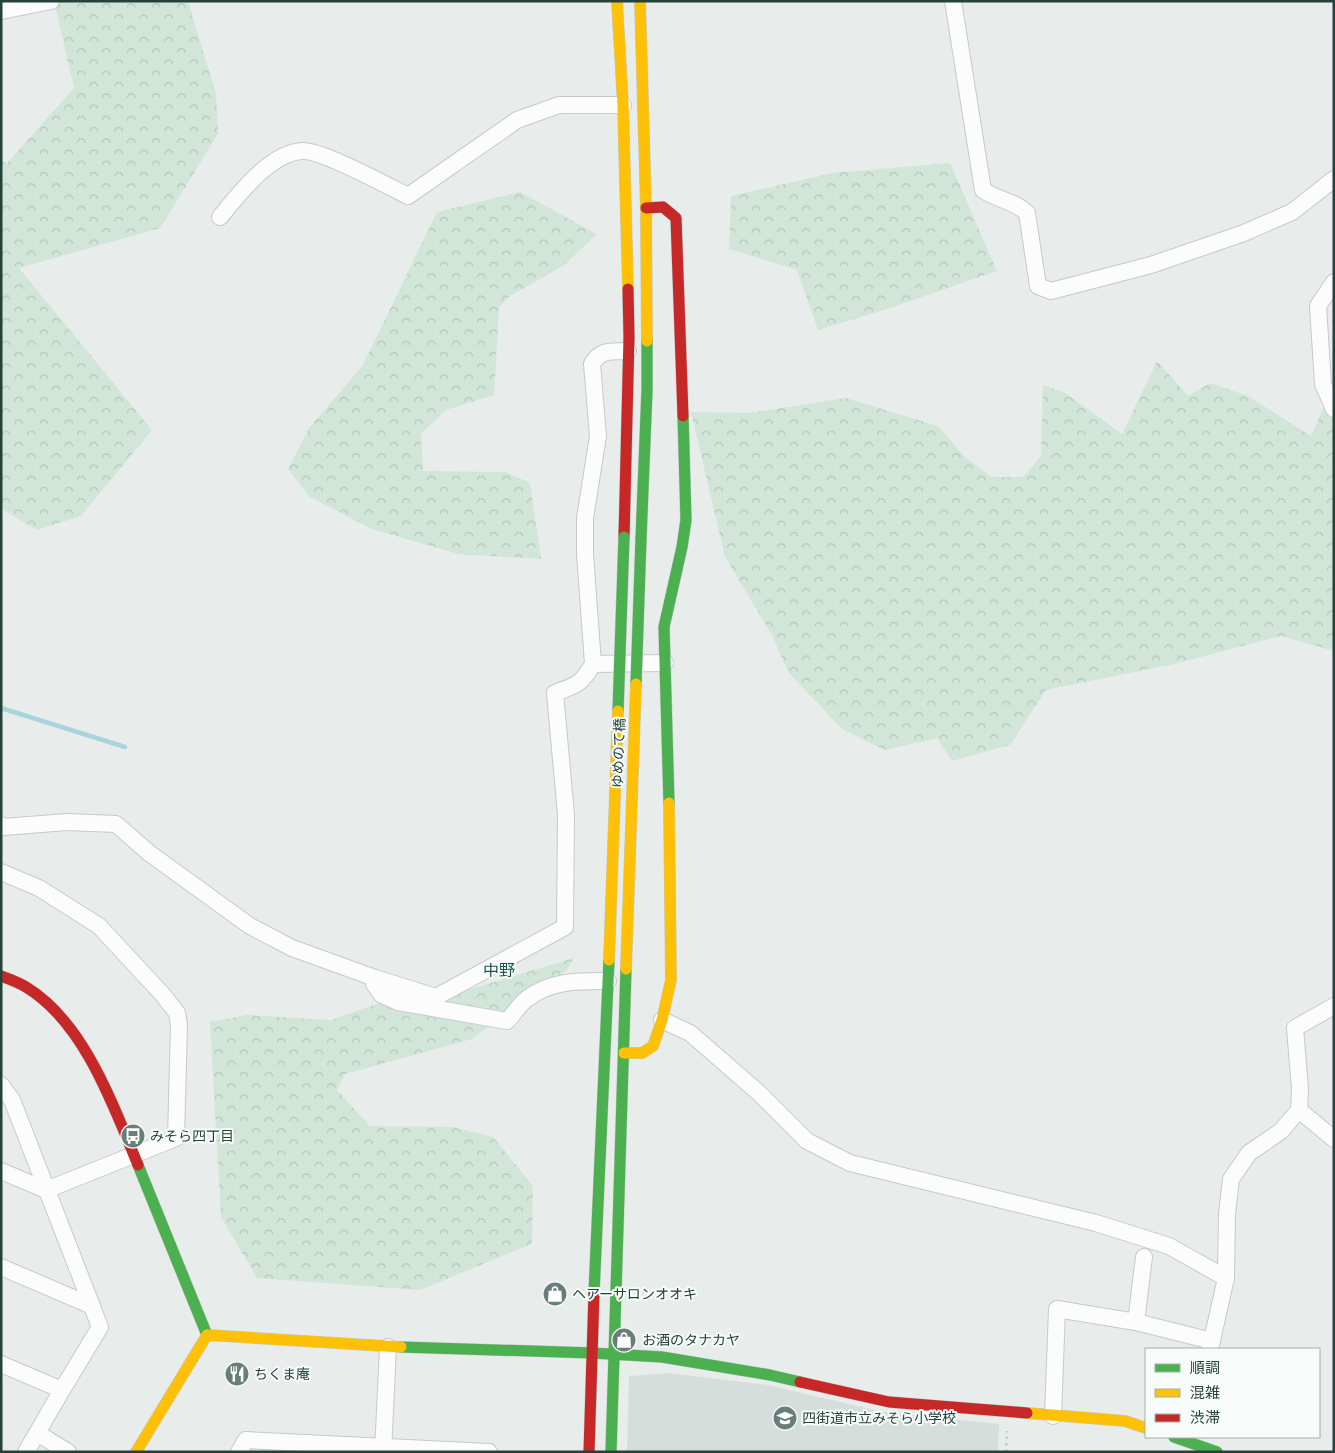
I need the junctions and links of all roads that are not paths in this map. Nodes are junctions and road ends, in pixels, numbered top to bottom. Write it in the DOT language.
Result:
graph roads {
  1 [pos="51,1"];
  2 [pos="616,1"];
  3 [pos="640,1"];
  4 [pos="954,1"];
  5 [pos="1,11"];
  6 [pos="623,105"];
  7 [pos="1334,179"];
  8 [pos="646,208"];
  9 [pos="220,216"];
  10 [pos="1334,282"];
  11 [pos="628,351"];
  12 [pos="1334,409"];
  13 [pos="665,663"];
  14 [pos="593,664"];
  15 [pos="1,825"];
  16 [pos="1,872"];
  17 [pos="1,976"];
  18 [pos="375,978"];
  19 [pos="608,981"];
  20 [pos="1334,1006"];
  21 [pos="662,1020"];
  22 [pos="624,1053"];
  23 [pos="1,1085"];
  24 [pos="1299,1110"];
  25 [pos="1334,1139"];
  26 [pos="133,1155"];
  27 [pos="1,1171"];
  28 [pos="46,1190"];
  29 [pos="1144,1257"];
  30 [pos="1,1267"];
  31 [pos="1226,1278"];
  32 [pos="92,1306"];
  33 [pos="1136,1322"];
  34 [pos="207,1336"];
  35 [pos="1211,1345"];
  36 [pos="388,1347"];
  37 [pos="592,1353"];
  38 [pos="615,1354"];
  39 [pos="1,1364"];
  40 [pos="62,1390"];
  41 [pos="1053,1416"];
  42 [pos="1145,1428"];
  43 [pos="37,1432"];
  44 [pos="1183,1441"];
  45 [pos="383,1449"];
  46 [pos="26,1452"];
  47 [pos="68,1452"];
  48 [pos="136,1452"];
  49 [pos="240,1452"];
  50 [pos="489,1452"];
  51 [pos="589,1452"];
  52 [pos="611,1452"];
  53 [pos="1217,1452"];
  1 -- 5 [label="street"];
  2 -- 6 [label="street, ゆめのて橋"];
  3 -- 8 [label="street, ゆめのて橋"];
  4 -- 7 [label="street"];
  6 -- 9 [label="street"];
  6 -- 11 [label="street, ゆめのて橋"];
  8 -- 13 [label="street"];
  8 -- 22 [label="street, ゆめのて橋, bridge"];
  10 -- 12 [label="street"];
  11 -- 14 [label="street"];
  11 -- 19 [label="street, ゆめのて橋, bridge"];
  13 -- 14 [label="street"];
  13 -- 21 [label="street"];
  14 -- 18 [label="street"];
  15 -- 18 [label="street"];
  16 -- 26 [label="street"];
  17 -- 26 [label="street"];
  18 -- 19 [label="street"];
  19 -- 37 [label="street, ゆめのて橋"];
  20 -- 24 [label="street"];
  21 -- 22 [label="street"];
  21 -- 31 [label="street"];
  22 -- 38 [label="street, ゆめのて橋"];
  23 -- 28 [label="street"];
  24 -- 25 [label="street"];
  24 -- 31 [label="street"];
  26 -- 28 [label="street"];
  26 -- 34 [label="street"];
  27 -- 28 [label="street"];
  28 -- 32 [label="street"];
  29 -- 33 [label="street"];
  30 -- 32 [label="street"];
  31 -- 35 [label="street"];
  32 -- 40 [label="street"];
  33 -- 35 [label="street"];
  33 -- 41 [label="street"];
  34 -- 36 [label="street"];
  34 -- 48 [label="street"];
  36 -- 37 [label="street"];
  36 -- 45 [label="street"];
  37 -- 38 [label="street"];
  37 -- 51 [label="street, ゆめのて橋"];
  38 -- 41 [label="street"];
  38 -- 52 [label="street, ゆめのて橋"];
  39 -- 40 [label="street"];
  40 -- 43 [label="street"];
  41 -- 42 [label="street"];
  43 -- 46 [label="street"];
  43 -- 47 [label="street"];
  44 -- 53 [label="street"];
  45 -- 49 [label="street"];
  45 -- 50 [label="street"];
}
